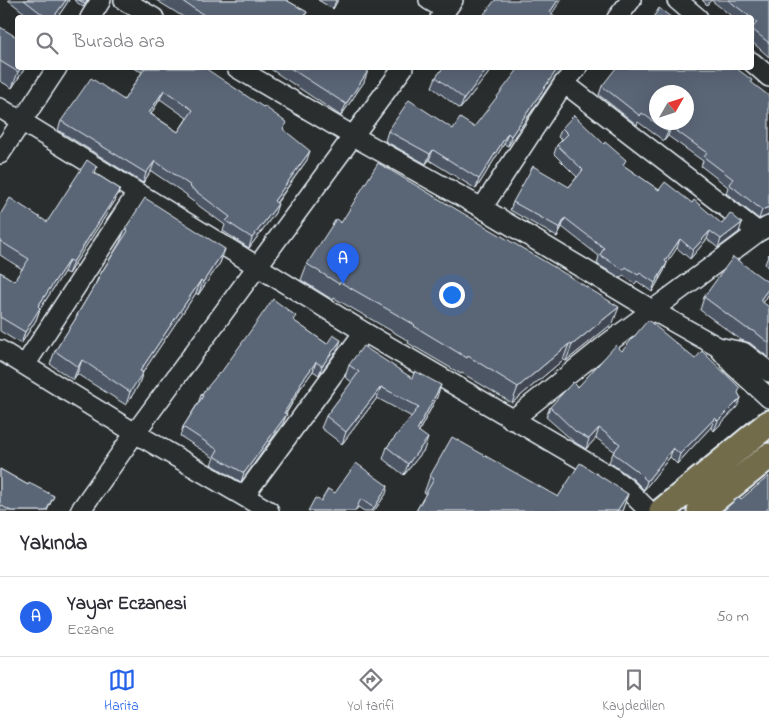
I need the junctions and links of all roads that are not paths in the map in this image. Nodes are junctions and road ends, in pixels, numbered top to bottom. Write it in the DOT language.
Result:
graph roads {
  1 [pos="102,0"];
  2 [pos="124,0"];
  3 [pos="429,0"];
  4 [pos="631,0"];
  5 [pos="676,0"];
  6 [pos="446,9"];
  7 [pos="92,15"];
  8 [pos="149,15"];
  9 [pos="619,15"];
  10 [pos="694,15"];
  11 [pos="754,64"];
  12 [pos="56,70"];
  13 [pos="241,70"];
  14 [pos="402,70"];
  15 [pos="575,70"];
  16 [pos="769,77"];
  17 [pos="564,83"];
  18 [pos="0,108"];
  19 [pos="22,122"];
  20 [pos="353,136"];
  21 [pos="0,154"];
  22 [pos="137,193"];
  23 [pos="482,208"];
  24 [pos="763,229"];
  25 [pos="256,266"];
  26 [pos="652,310"];
  27 [pos="364,332"];
  28 [pos="718,347"];
  29 [pos="0,350"];
  30 [pos="25,366"];
  31 [pos="769,372"];
  32 [pos="769,398"];
  33 [pos="512,420"];
  34 [pos="769,423"];
  35 [pos="135,433"];
  36 [pos="769,456"];
  37 [pos="244,496"];
  38 [pos="80,511"];
  39 [pos="269,511"];
  40 [pos="650,511"];
  41 [pos="662,511"];
  42 [pos="700,511"];
  1 -- 7 [label="street"];
  2 -- 8 [label="street"];
  3 -- 6 [label="street"];
  4 -- 9 [label="street"];
  5 -- 10 [label="street"];
  11 -- 16 [label="street"];
  12 -- 19 [label="street"];
  13 -- 20 [label="street"];
  14 -- 20 [label="street"];
  15 -- 17 [label="street"];
  17 -- 23 [label="street"];
  17 -- 24 [label="street"];
  18 -- 19 [label="street"];
  19 -- 21 [label="street"];
  19 -- 22 [label="street"];
  20 -- 23 [label="street"];
  20 -- 25 [label="street"];
  22 -- 25 [label="street"];
  22 -- 30 [label="street"];
  23 -- 26 [label="street"];
  24 -- 26 [label="street"];
  25 -- 27 [label="street"];
  25 -- 35 [label="street"];
  26 -- 28 [label="street"];
  26 -- 33 [label="street"];
  27 -- 33 [label="street"];
  27 -- 37 [label="street"];
  28 -- 31 [label="street"];
  28 -- 32 [label="street"];
  29 -- 30 [label="street"];
  30 -- 35 [label="street"];
  33 -- 40 [label="street"];
  34 -- 41 [label="main road"];
  35 -- 37 [label="street"];
  35 -- 38 [label="street"];
  36 -- 42 [label="main road"];
  37 -- 39 [label="street"];
}
